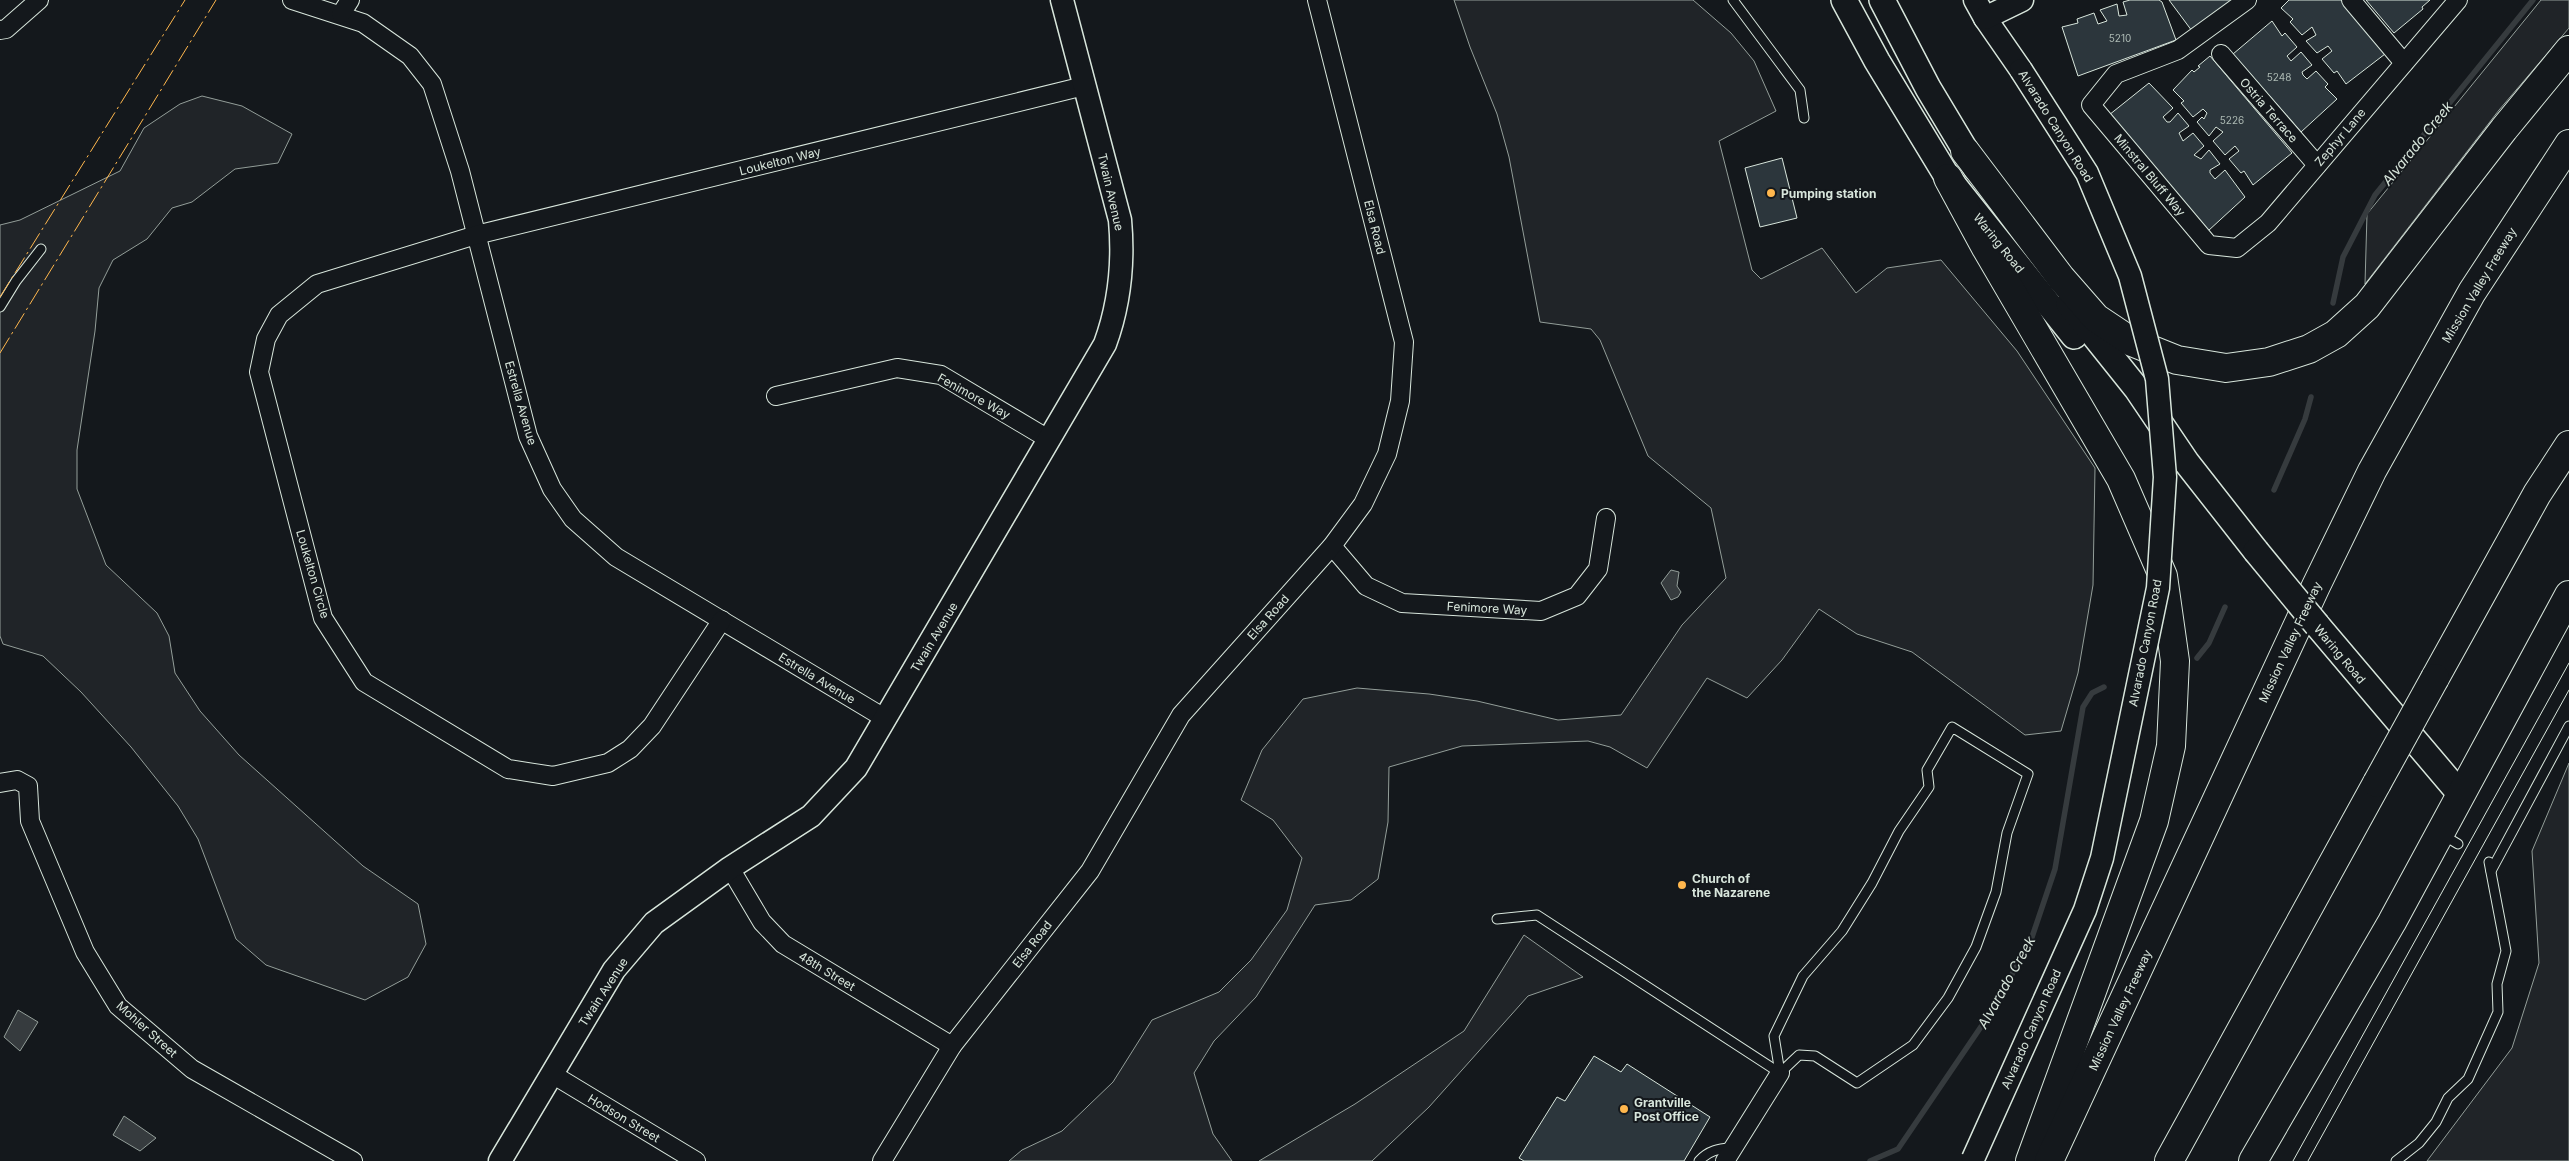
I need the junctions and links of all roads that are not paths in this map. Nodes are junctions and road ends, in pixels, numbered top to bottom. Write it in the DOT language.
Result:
graph roads {
  1 [pos="39,0"];
  2 [pos="292,0"];
  3 [pos="1062,0"];
  4 [pos="1317,0"];
  5 [pos="1733,0"];
  6 [pos="1844,0"];
  7 [pos="1882,0"];
  8 [pos="2022,0"];
  9 [pos="2247,0"];
  10 [pos="2351,0"];
  11 [pos="2458,0"];
  12 [pos="345,7"];
  13 [pos="1980,9"];
  14 [pos="0,30"];
  15 [pos="2569,50"];
  16 [pos="2221,54"];
  17 [pos="2404,63"];
  18 [pos="1084,86"];
  19 [pos="1804,118"];
  20 [pos="2569,144"];
  21 [pos="1965,151"];
  22 [pos="2317,165"];
  23 [pos="1948,178"];
  24 [pos="476,235"];
  25 [pos="2208,245"];
  26 [pos="41,249"];
  27 [pos="0,307"];
  28 [pos="776,396"];
  29 [pos="1050,440"];
  30 [pos="2569,445"];
  31 [pos="2187,463"];
  32 [pos="1606,518"];
  33 [pos="1332,546"];
  34 [pos="2569,595"];
  35 [pos="722,620"];
  36 [pos="886,719"];
  37 [pos="2569,726"];
  38 [pos="0,782"];
  39 [pos="2460,795"];
  40 [pos="730,868"];
  41 [pos="1497,919"];
  42 [pos="952,1046"];
  43 [pos="1780,1073"];
  44 [pos="552,1074"];
  45 [pos="1729,1154"];
  46 [pos="1973,1160"];
  47 [pos="352,1161"];
  48 [pos="500,1161"];
  49 [pos="696,1161"];
  50 [pos="882,1161"];
  51 [pos="1699,1161"];
  52 [pos="2030,1161"];
  53 [pos="2049,1161"];
  54 [pos="2170,1161"];
  55 [pos="2253,1161"];
  56 [pos="2396,1161"];
  1 -- 14 [label="street"];
  2 -- 12 [label="street, Estrella Avenue"];
  3 -- 18 [label="street, Twain Avenue"];
  4 -- 33 [label="street, Elsa Road"];
  5 -- 19 [label="lane"];
  6 -- 23 [label="main road, Waring Road"];
  7 -- 21 [label="main road, Waring Road"];
  8 -- 13 [label="street"];
  9 -- 25 [label="street, Minstral Bluff Way"];
  10 -- 17 [label="street"];
  11 -- 17 [label="street, Zephyr Lane"];
  12 -- 24 [label="street, Estrella Avenue"];
  13 -- 46 [label="street, Alvarado Canyon Road, bridge"];
  15 -- 21 [label="highway"];
  16 -- 22 [label="street, Ostria Terrace"];
  17 -- 22 [label="street, Zephyr Lane"];
  18 -- 24 [label="street, Loukelton Way"];
  18 -- 29 [label="street, Twain Avenue"];
  20 -- 53 [label="highway, Mission Valley Freeway"];
  21 -- 31 [label="main road, Waring Road"];
  22 -- 25 [label="street, Zephyr Lane"];
  23 -- 31 [label="main road, Waring Road"];
  23 -- 52 [label="highway"];
  24 -- 35 [label="street, Estrella Avenue"];
  24 -- 35 [label="street, Loukelton Circle"];
  26 -- 27 [label="lane"];
  28 -- 29 [label="street, Fenimore Way"];
  29 -- 36 [label="street, Twain Avenue"];
  30 -- 54 [label="highway, bridge"];
  31 -- 39 [label="main road, Waring Road, bridge"];
  32 -- 33 [label="street, Fenimore Way"];
  33 -- 42 [label="street, Elsa Road"];
  34 -- 39 [label="highway"];
  35 -- 36 [label="street, Estrella Avenue"];
  36 -- 40 [label="street, Twain Avenue"];
  37 -- 56 [label="lane"];
  38 -- 47 [label="street, Mohler Street"];
  39 -- 55 [label="highway"];
  40 -- 42 [label="street, 48th Street"];
  40 -- 44 [label="street, Twain Avenue"];
  41 -- 43 [label="lane"];
  42 -- 50 [label="street, Elsa Road"];
  43 -- 43 [label="lane"];
  43 -- 45 [label="street"];
  44 -- 48 [label="street, Twain Avenue"];
  44 -- 49 [label="street, Hodson Street"];
  45 -- 51 [label="lane"];
}
